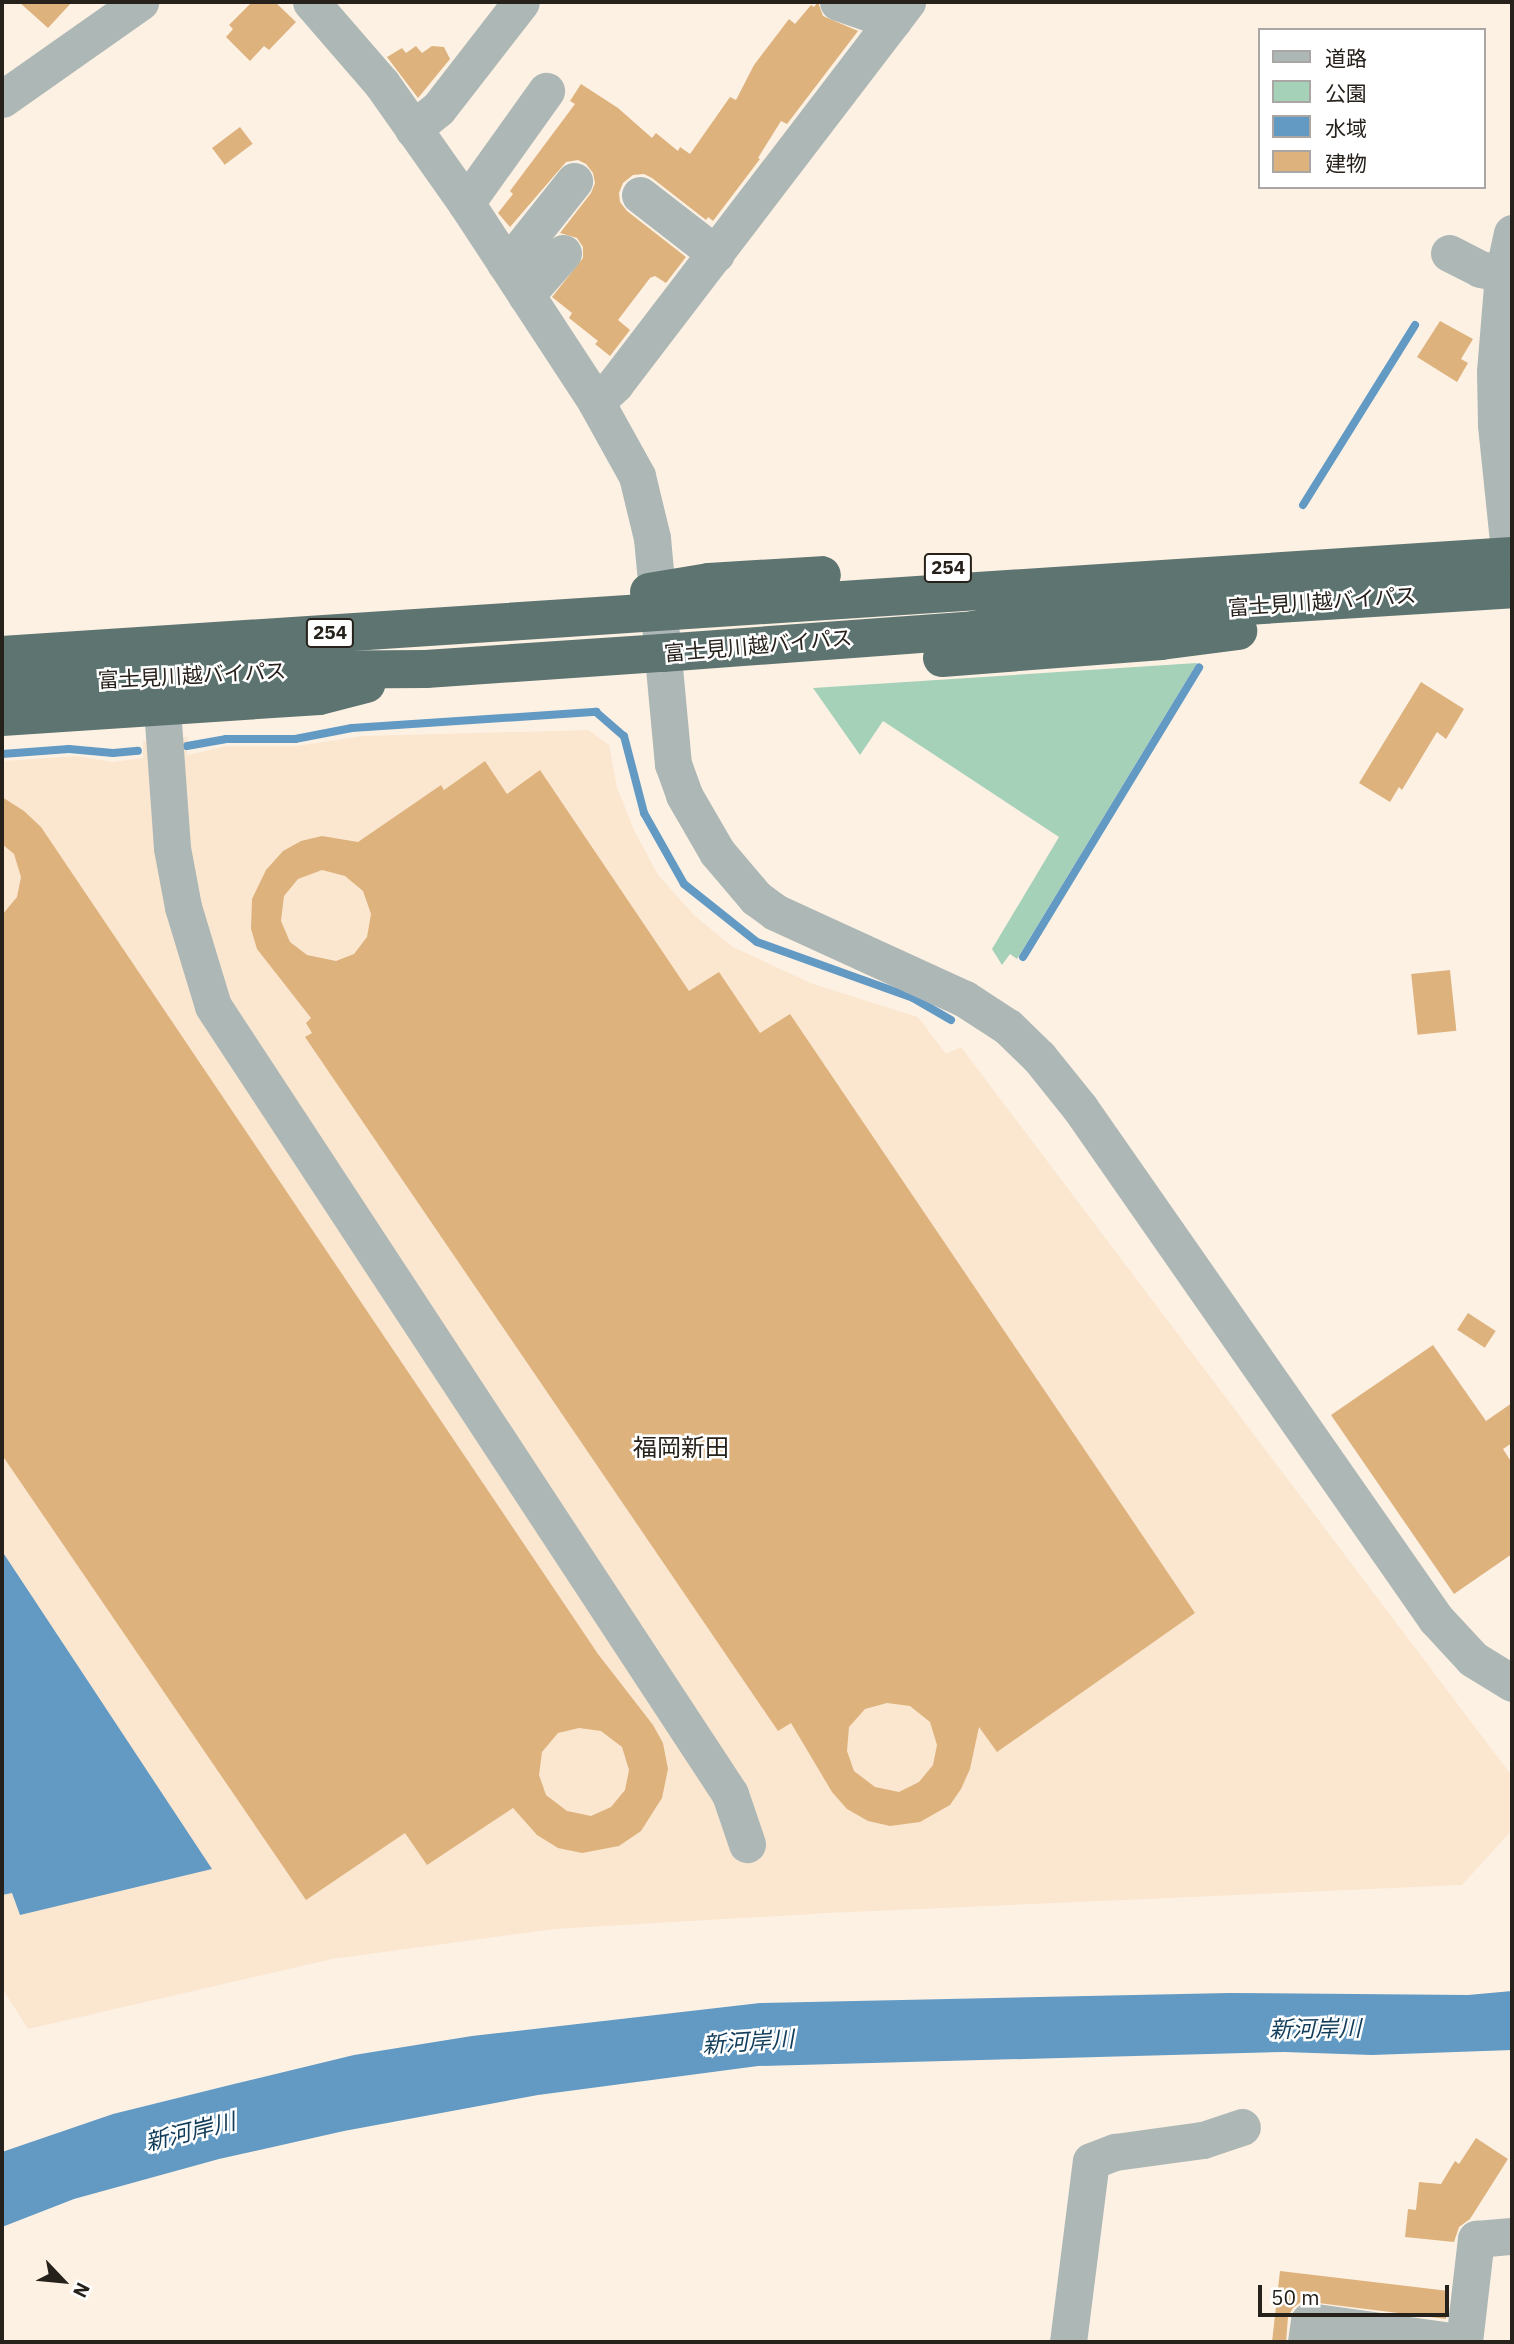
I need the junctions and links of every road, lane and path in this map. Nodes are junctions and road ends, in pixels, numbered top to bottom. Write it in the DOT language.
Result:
graph roads {
  1 [pos="139,2"];
  2 [pos="310,2"];
  3 [pos="521,2"];
  4 [pos="838,2"];
  5 [pos="900,11"];
  6 [pos="546,91"];
  7 [pos="2,99"];
  8 [pos="413,129"];
  9 [pos="574,181"];
  10 [pos="640,195"];
  11 [pos="466,203"];
  12 [pos="1512,233"];
  13 [pos="563,253"];
  14 [pos="1449,253"];
  15 [pos="716,254"];
  16 [pos="505,263"];
  17 [pos="1503,274"];
  18 [pos="526,295"];
  19 [pos="596,402"];
  20 [pos="1511,539"];
  21 [pos="1512,581"];
  22 [pos="1512,589"];
  23 [pos="1147,596"];
  24 [pos="659,603"];
  25 [pos="1512,616"];
  26 [pos="827,639"];
  27 [pos="662,653"];
  28 [pos="2,655"];
  29 [pos="426,669"];
  30 [pos="2,687"];
  31 [pos="162,708"];
  32 [pos="2,717"];
  33 [pos="1512,1683"];
  34 [pos="747,1844"];
  35 [pos="1242,2127"];
  36 [pos="1512,2236"];
  37 [pos="1068,2342"];
  38 [pos="1306,2342"];
  39 [pos="1462,2342"];
  1 -- 7 [label="street"];
  2 -- 8 [label="street"];
  3 -- 8 [label="street"];
  4 -- 5 [label="street"];
  5 -- 15 [label="street"];
  6 -- 11 [label="street"];
  8 -- 11 [label="street"];
  9 -- 16 [label="street"];
  10 -- 15 [label="street"];
  11 -- 16 [label="street"];
  12 -- 17 [label="street"];
  13 -- 18 [label="street"];
  14 -- 17 [label="street"];
  15 -- 19 [label="street"];
  16 -- 18 [label="street"];
  17 -- 20 [label="street"];
  18 -- 19 [label="street"];
  19 -- 24 [label="street"];
  20 -- 21 [label="street"];
  20 -- 23 [label="highway, 富士見川越バイパス / 254"];
  20 -- 24 [label="highway, 254"];
  22 -- 23 [label="highway, 富士見川越バイパス / 254"];
  23 -- 24 [label="highway, 富士見川越バイパス / 254"];
  23 -- 26 [label="highway, 富士見川越バイパス / 254"];
  24 -- 27 [label="street"];
  24 -- 28 [label="highway, 富士見川越バイパス / 254"];
  25 -- 26 [label="highway, 254"];
  26 -- 27 [label="highway, 富士見川越バイパス / 254"];
  27 -- 29 [label="highway, 富士見川越バイパス / 254"];
  27 -- 33 [label="street"];
  29 -- 30 [label="highway, 富士見川越バイパス / 254"];
  29 -- 31 [label="highway"];
  31 -- 32 [label="highway"];
  31 -- 34 [label="street"];
  35 -- 37 [label="street"];
  36 -- 39 [label="street"];
  38 -- 39 [label="street"];
}
